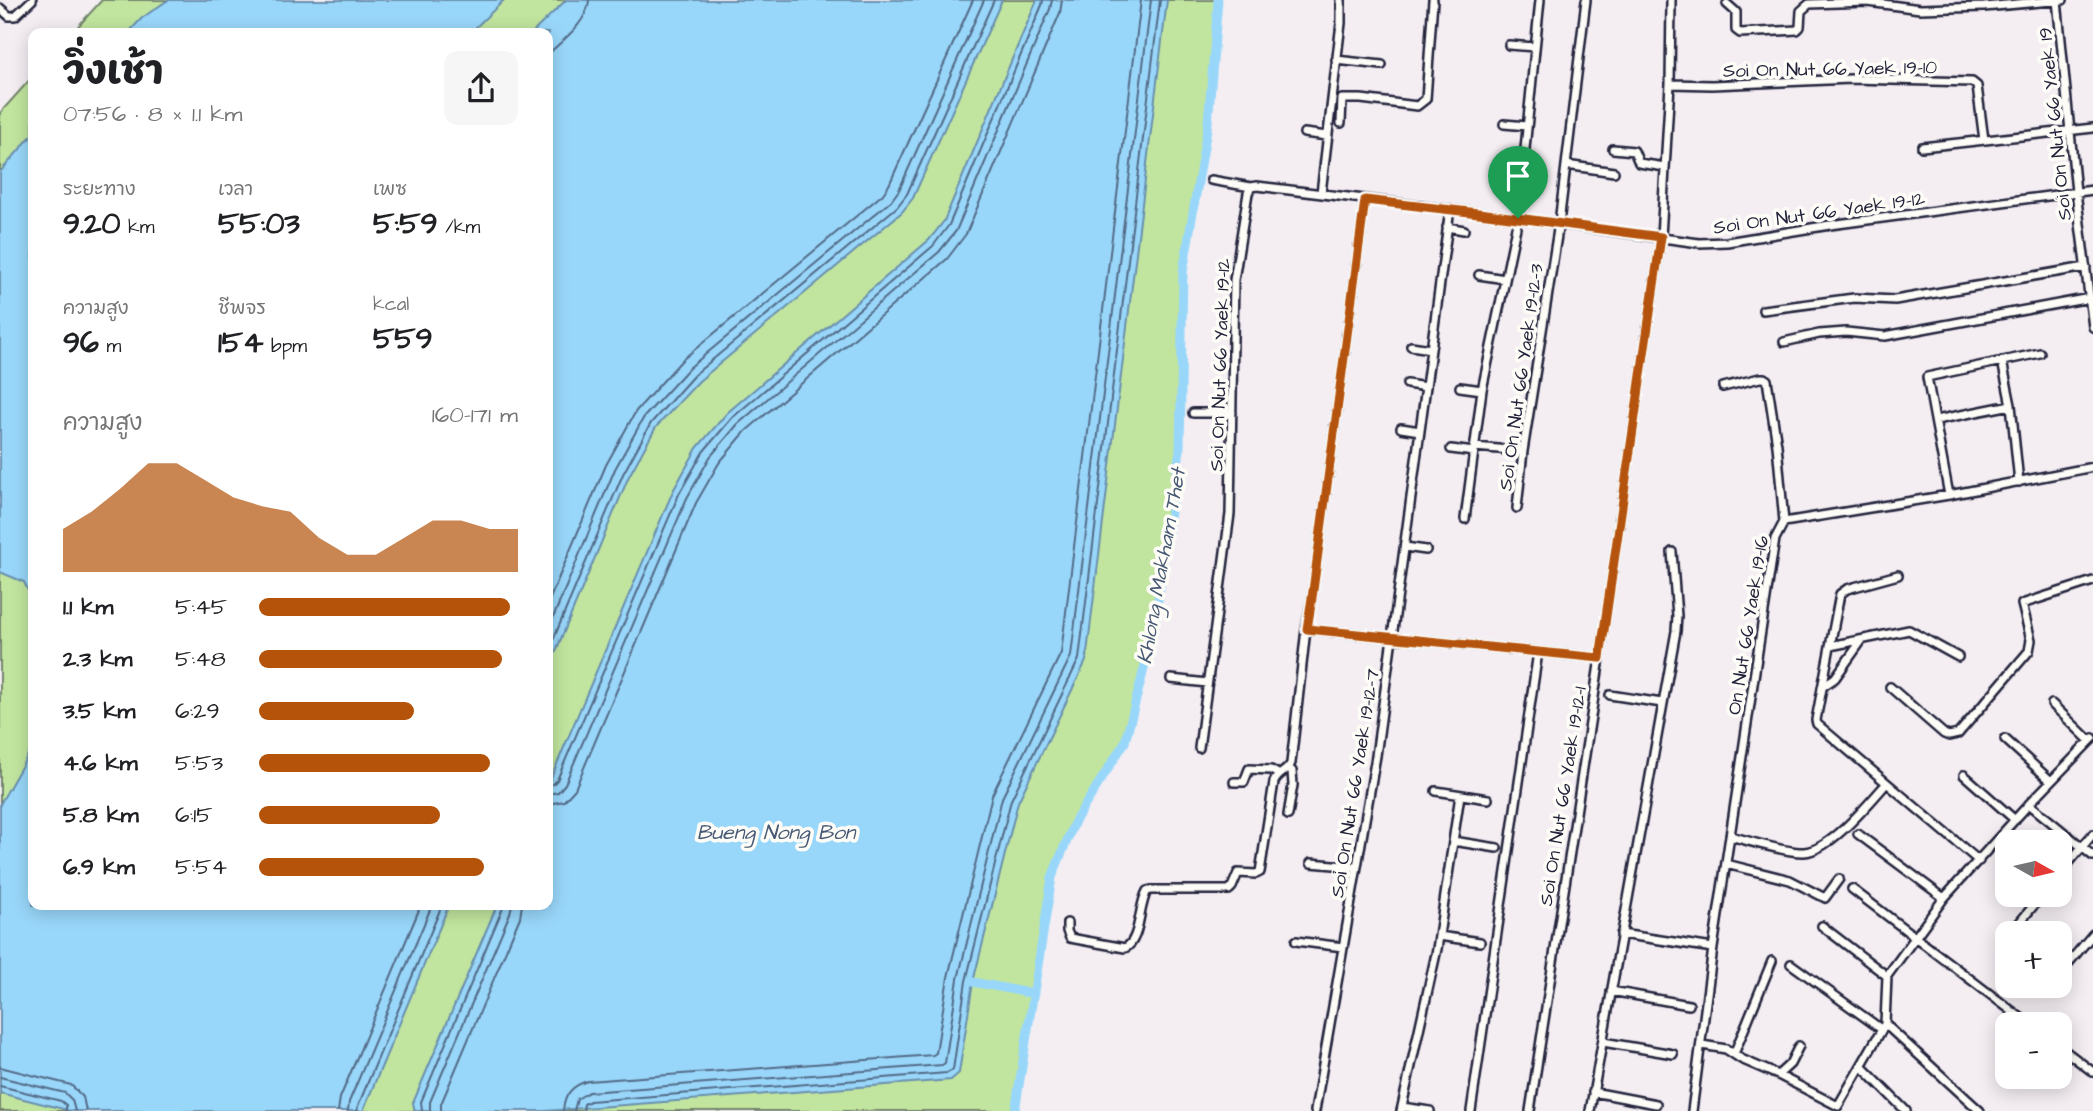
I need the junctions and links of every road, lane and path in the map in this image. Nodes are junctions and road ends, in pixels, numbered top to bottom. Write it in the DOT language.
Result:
graph roads {
  1 [pos="32,0"];
  2 [pos="1340,0"];
  3 [pos="1433,0"];
  4 [pos="1540,0"];
  5 [pos="1586,0"];
  6 [pos="1671,0"];
  7 [pos="2057,0"];
  8 [pos="2063,0"];
  9 [pos="1727,4"];
  10 [pos="0,8"];
  11 [pos="1509,45"];
  12 [pos="1535,47"];
  13 [pos="1336,60"];
  14 [pos="1381,65"];
  15 [pos="1670,84"];
  16 [pos="1341,123"];
  17 [pos="1503,124"];
  18 [pos="1527,126"];
  19 [pos="2093,128"];
  20 [pos="2070,131"];
  21 [pos="1304,133"];
  22 [pos="1327,136"];
  23 [pos="1984,140"];
  24 [pos="1922,147"];
  25 [pos="1613,149"];
  26 [pos="1566,165"];
  27 [pos="1665,167"];
  28 [pos="1614,172"];
  29 [pos="1211,180"];
  30 [pos="1251,187"];
  31 [pos="2093,190"];
  32 [pos="2077,192"];
  33 [pos="1321,193"];
  34 [pos="1365,200"];
  35 [pos="1450,209"];
  36 [pos="1518,218"];
  37 [pos="1559,223"];
  38 [pos="1447,227"];
  39 [pos="1464,230"];
  40 [pos="1661,237"];
  41 [pos="2086,267"];
  42 [pos="1479,275"];
  43 [pos="1505,279"];
  44 [pos="2091,304"];
  45 [pos="1763,310"];
  46 [pos="2093,327"];
  47 [pos="1784,342"];
  48 [pos="1410,346"];
  49 [pos="1431,349"];
  50 [pos="2040,353"];
  51 [pos="2002,361"];
  52 [pos="1407,384"];
  53 [pos="1426,387"];
  54 [pos="1460,387"];
  55 [pos="1723,387"];
  56 [pos="1482,390"];
  57 [pos="2011,405"];
  58 [pos="1193,413"];
  59 [pos="1232,413"];
  60 [pos="1936,420"];
  61 [pos="1401,428"];
  62 [pos="1420,431"];
  63 [pos="1451,449"];
  64 [pos="1474,449"];
  65 [pos="1523,452"];
  66 [pos="2093,467"];
  67 [pos="2019,482"];
  68 [pos="1949,495"];
  69 [pos="1517,508"];
  70 [pos="1465,519"];
  71 [pos="1784,522"];
  72 [pos="1405,547"];
  73 [pos="1426,550"];
  74 [pos="1672,552"];
  75 [pos="1898,575"];
  76 [pos="2093,581"];
  77 [pos="1307,629"];
  78 [pos="1393,637"];
  79 [pos="1862,639"];
  80 [pos="1829,646"];
  81 [pos="1538,652"];
  82 [pos="1958,657"];
  83 [pos="1600,658"];
  84 [pos="1171,679"];
  85 [pos="1207,683"];
  86 [pos="1822,687"];
  87 [pos="1891,687"];
  88 [pos="1610,695"];
  89 [pos="1662,703"];
  90 [pos="2052,704"];
  91 [pos="2005,739"];
  92 [pos="2091,739"];
  93 [pos="1199,748"];
  94 [pos="1288,768"];
  95 [pos="1278,774"];
  96 [pos="1964,775"];
  97 [pos="2052,781"];
  98 [pos="1234,782"];
  99 [pos="1886,784"];
  100 [pos="1436,791"];
  101 [pos="1460,795"];
  102 [pos="1488,799"];
  103 [pos="2029,804"];
  104 [pos="1288,815"];
  105 [pos="2015,820"];
  106 [pos="1858,834"];
  107 [pos="2093,834"];
  108 [pos="1730,836"];
  109 [pos="1453,841"];
  110 [pos="2081,847"];
  111 [pos="1497,848"];
  112 [pos="2093,856"];
  113 [pos="2072,858"];
  114 [pos="1979,861"];
  115 [pos="1311,863"];
  116 [pos="1726,864"];
  117 [pos="1357,867"];
  118 [pos="1839,878"];
  119 [pos="1852,889"];
  120 [pos="1944,898"];
  121 [pos="2032,907"];
  122 [pos="2021,921"];
  123 [pos="1067,923"];
  124 [pos="1822,926"];
  125 [pos="1622,934"];
  126 [pos="2093,934"];
  127 [pos="1439,936"];
  128 [pos="1915,937"];
  129 [pos="1296,941"];
  130 [pos="1480,942"];
  131 [pos="1343,947"];
  132 [pos="1713,948"];
  133 [pos="2072,959"];
  134 [pos="1772,961"];
  135 [pos="1791,964"];
  136 [pos="1886,976"];
  137 [pos="1611,991"];
  138 [pos="1689,1005"];
  139 [pos="2013,1012"];
  140 [pos="1883,1027"];
  141 [pos="1603,1042"];
  142 [pos="1702,1045"];
  143 [pos="1799,1046"];
  144 [pos="1734,1054"];
  145 [pos="1673,1055"];
  146 [pos="2072,1056"];
  147 [pos="1861,1066"];
  148 [pos="2093,1072"];
  149 [pos="1779,1075"];
  150 [pos="1593,1092"];
  151 [pos="1656,1104"];
  152 [pos="1402,1109"];
  153 [pos="1839,1110"];
  154 [pos="1315,1111"];
  155 [pos="1430,1111"];
  156 [pos="1471,1111"];
  157 [pos="1530,1111"];
  158 [pos="1590,1111"];
  159 [pos="1692,1111"];
  160 [pos="1906,1111"];
  161 [pos="1980,1111"];
  1 -- 10 [label="street"];
  2 -- 13 [label="street"];
  3 -- 16 [label="street"];
  4 -- 12 [label="street"];
  5 -- 26 [label="street, Soi On Nut 66 Yaek 19-12-3"];
  6 -- 15 [label="street, Soi On Nut 66 Yaek 19-12-1"];
  7 -- 8 [label="street"];
  7 -- 9 [label="street"];
  7 -- 20 [label="street, Soi On Nut 66 Yaek 19"];
  11 -- 12 [label="street"];
  12 -- 18 [label="street"];
  13 -- 14 [label="street"];
  13 -- 22 [label="street"];
  15 -- 23 [label="street, Soi On Nut 66 Yaek 19-10"];
  15 -- 27 [label="street, Soi On Nut 66 Yaek 19-12-1"];
  17 -- 18 [label="street"];
  18 -- 36 [label="street"];
  19 -- 20 [label="street"];
  20 -- 23 [label="street"];
  20 -- 32 [label="street, Soi On Nut 66 Yaek 19"];
  21 -- 22 [label="street"];
  22 -- 33 [label="street"];
  23 -- 24 [label="street"];
  25 -- 27 [label="street"];
  26 -- 28 [label="street"];
  26 -- 37 [label="street, Soi On Nut 66 Yaek 19-12-3"];
  27 -- 40 [label="street, Soi On Nut 66 Yaek 19-12-1"];
  29 -- 30 [label="street"];
  30 -- 33 [label="street, Soi On Nut 66 Yaek 19-12"];
  30 -- 59 [label="street, Soi On Nut 66 Yaek 19-12"];
  31 -- 32 [label="street, Soi On Nut 66 Yaek 19-12"];
  32 -- 40 [label="street, Soi On Nut 66 Yaek 19-12"];
  32 -- 41 [label="street, Soi On Nut 66 Yaek 19"];
  33 -- 34 [label="street, Soi On Nut 66 Yaek 19-12"];
  34 -- 35 [label="street, Soi On Nut 66 Yaek 19-12"];
  34 -- 77 [label="street"];
  35 -- 36 [label="street, Soi On Nut 66 Yaek 19-12"];
  35 -- 38 [label="street, Soi On Nut 66 Yaek 19-12-7"];
  36 -- 37 [label="street, Soi On Nut 66 Yaek 19-12"];
  36 -- 43 [label="street"];
  37 -- 40 [label="street, Soi On Nut 66 Yaek 19-12"];
  37 -- 65 [label="street, Soi On Nut 66 Yaek 19-12-3"];
  38 -- 39 [label="street"];
  38 -- 49 [label="street, Soi On Nut 66 Yaek 19-12-7"];
  40 -- 83 [label="street, Soi On Nut 66 Yaek 19-12-1"];
  41 -- 44 [label="street, Soi On Nut 66 Yaek 19"];
  41 -- 45 [label="street"];
  42 -- 43 [label="street"];
  43 -- 56 [label="street"];
  44 -- 46 [label="street, Soi On Nut 66 Yaek 19"];
  44 -- 47 [label="street"];
  48 -- 49 [label="street"];
  49 -- 53 [label="street, Soi On Nut 66 Yaek 19-12-7"];
  50 -- 51 [label="street"];
  51 -- 57 [label="street"];
  51 -- 60 [label="street"];
  52 -- 53 [label="street"];
  53 -- 62 [label="street, Soi On Nut 66 Yaek 19-12-7"];
  54 -- 56 [label="street"];
  55 -- 71 [label="street"];
  56 -- 64 [label="street"];
  57 -- 60 [label="street"];
  57 -- 67 [label="street"];
  58 -- 59 [label="street"];
  59 -- 85 [label="street, Soi On Nut 66 Yaek 19-12"];
  60 -- 68 [label="street"];
  61 -- 62 [label="street"];
  62 -- 72 [label="street, Soi On Nut 66 Yaek 19-12-7"];
  63 -- 64 [label="street"];
  64 -- 65 [label="street"];
  64 -- 70 [label="street"];
  65 -- 69 [label="street, Soi On Nut 66 Yaek 19-12-3"];
  66 -- 67 [label="street, On Nut 66 Yaek 19-16"];
  67 -- 68 [label="street, On Nut 66 Yaek 19-16"];
  68 -- 71 [label="street, On Nut 66 Yaek 19-16"];
  71 -- 108 [label="street, On Nut 66 Yaek 19-16"];
  72 -- 73 [label="street"];
  72 -- 78 [label="street, Soi On Nut 66 Yaek 19-12-7"];
  74 -- 89 [label="street"];
  75 -- 80 [label="street"];
  76 -- 87 [label="street"];
  77 -- 78 [label="street"];
  77 -- 94 [label="street"];
  78 -- 81 [label="street"];
  78 -- 117 [label="street, Soi On Nut 66 Yaek 19-12-7"];
  79 -- 80 [label="street"];
  79 -- 82 [label="street"];
  79 -- 86 [label="street"];
  80 -- 86 [label="street"];
  81 -- 83 [label="street"];
  81 -- 156 [label="street"];
  83 -- 157 [label="street, Soi On Nut 66 Yaek 19-12-1"];
  84 -- 85 [label="street"];
  85 -- 93 [label="street, Soi On Nut 66 Yaek 19-12"];
  86 -- 99 [label="street"];
  88 -- 89 [label="street"];
  89 -- 125 [label="street"];
  90 -- 92 [label="street"];
  91 -- 97 [label="street"];
  92 -- 97 [label="street"];
  94 -- 95 [label="street"];
  94 -- 104 [label="street"];
  95 -- 98 [label="street"];
  95 -- 123 [label="street"];
  96 -- 105 [label="street"];
  97 -- 103 [label="street"];
  99 -- 108 [label="street"];
  99 -- 114 [label="street"];
  100 -- 101 [label="street"];
  101 -- 102 [label="street"];
  101 -- 109 [label="street"];
  103 -- 105 [label="street"];
  103 -- 110 [label="street"];
  105 -- 114 [label="street"];
  106 -- 120 [label="street"];
  107 -- 110 [label="street"];
  108 -- 116 [label="street, On Nut 66 Yaek 19-16"];
  109 -- 111 [label="street"];
  109 -- 127 [label="street"];
  110 -- 112 [label="street"];
  110 -- 113 [label="street"];
  114 -- 120 [label="street"];
  115 -- 117 [label="street"];
  116 -- 118 [label="street"];
  116 -- 132 [label="street, On Nut 66 Yaek 19-16"];
  117 -- 131 [label="street, Soi On Nut 66 Yaek 19-12-7"];
  119 -- 128 [label="street"];
  120 -- 128 [label="street"];
  121 -- 122 [label="street"];
  124 -- 136 [label="street"];
  125 -- 132 [label="street"];
  125 -- 137 [label="street"];
  126 -- 133 [label="street"];
  127 -- 130 [label="street"];
  127 -- 152 [label="street"];
  128 -- 136 [label="street"];
  128 -- 139 [label="street"];
  129 -- 131 [label="street"];
  131 -- 154 [label="street, Soi On Nut 66 Yaek 19-12-7"];
  132 -- 142 [label="street, On Nut 66 Yaek 19-16"];
  134 -- 144 [label="street"];
  135 -- 140 [label="street"];
  136 -- 140 [label="street"];
  137 -- 138 [label="street"];
  137 -- 141 [label="street"];
  140 -- 147 [label="street"];
  140 -- 161 [label="street"];
  141 -- 145 [label="street"];
  141 -- 150 [label="street"];
  142 -- 144 [label="street"];
  142 -- 159 [label="street, On Nut 66 Yaek 19-16"];
  143 -- 149 [label="street"];
  144 -- 149 [label="street"];
  146 -- 148 [label="street"];
  147 -- 153 [label="street"];
  147 -- 160 [label="street"];
  149 -- 153 [label="street"];
  150 -- 151 [label="street"];
  150 -- 158 [label="street"];
  152 -- 155 [label="street"];
}
